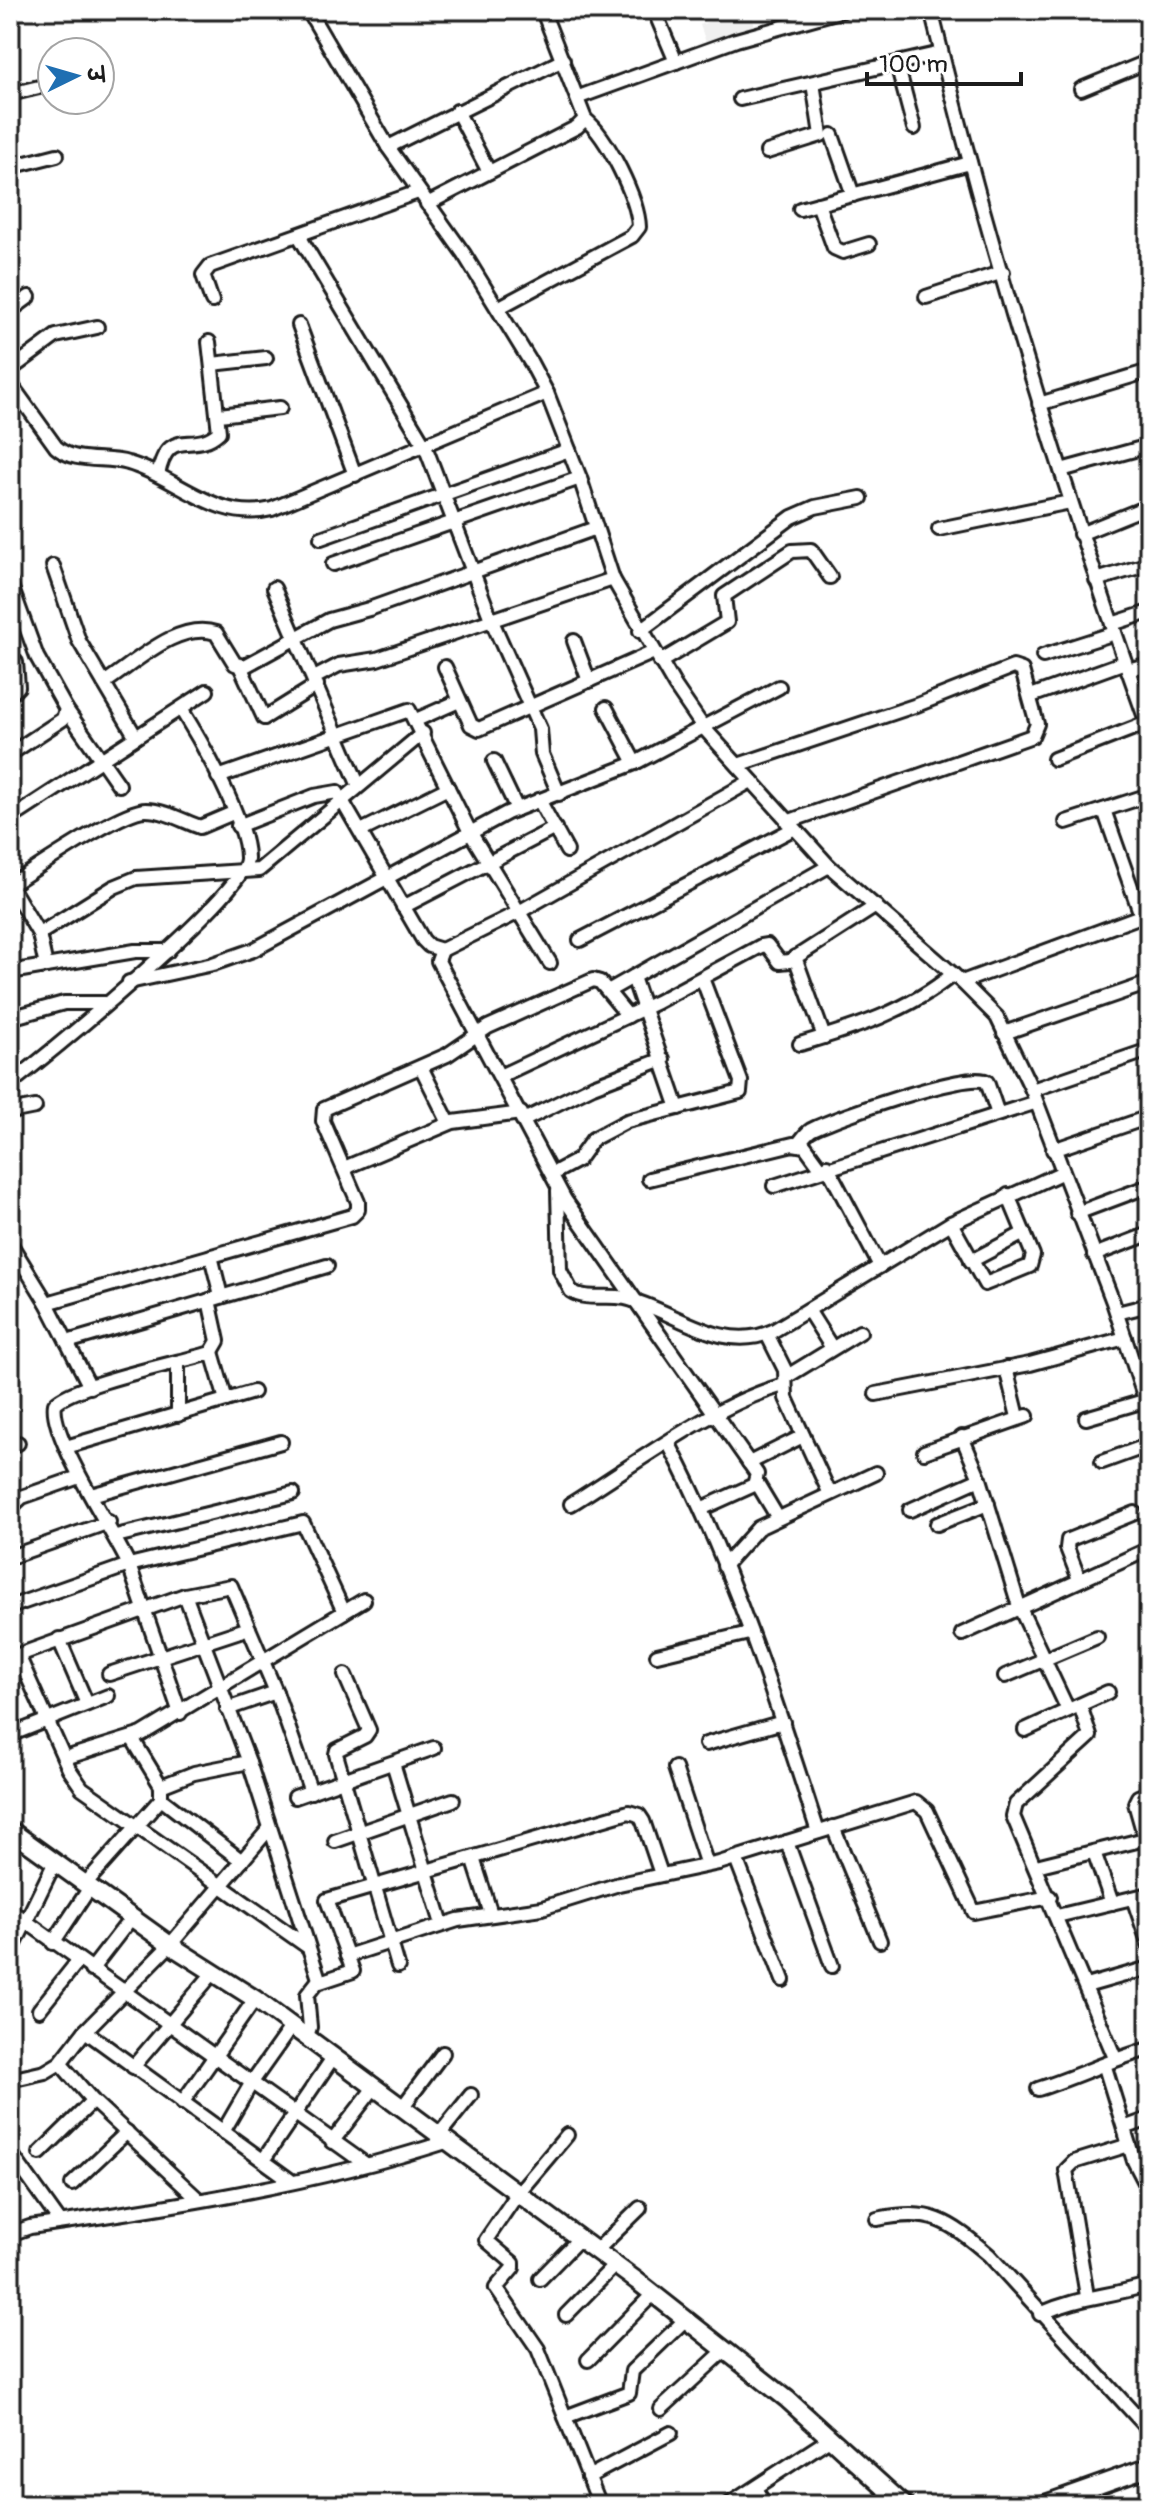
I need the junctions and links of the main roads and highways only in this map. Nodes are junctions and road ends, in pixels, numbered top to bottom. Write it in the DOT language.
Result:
graph roads {
  1 [pos="12,1836"];
  2 [pos="1149,2467"];
  3 [pos="904,2505"];
  4 [pos="1042,2505"];
  1 -- 3 [label="main road"];
  2 -- 4 [label="main road"];
}
